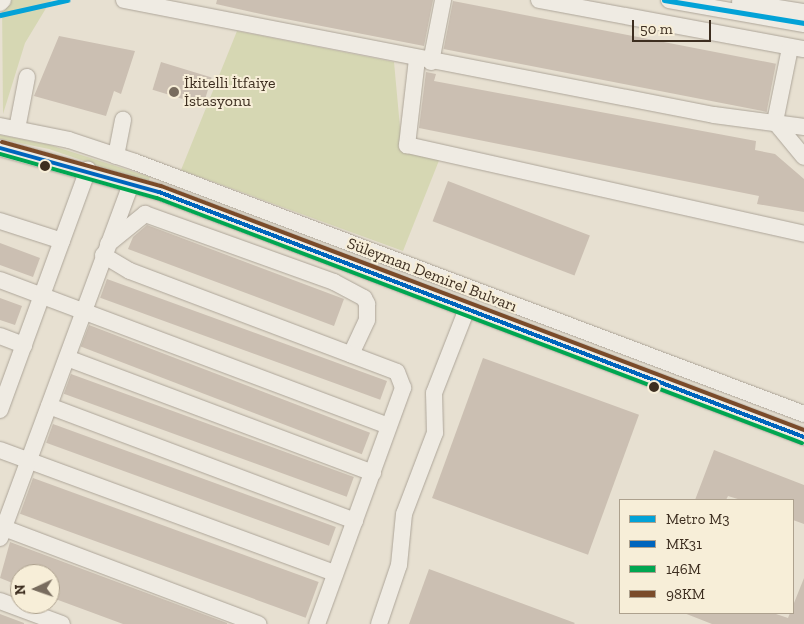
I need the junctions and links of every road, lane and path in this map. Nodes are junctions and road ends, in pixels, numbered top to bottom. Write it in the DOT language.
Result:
graph roads {
  1 [pos="3,0"];
  2 [pos="124,0"];
  3 [pos="443,0"];
  4 [pos="539,0"];
  5 [pos="669,0"];
  6 [pos="729,0"];
  7 [pos="0,3"];
  8 [pos="767,8"];
  9 [pos="804,12"];
  10 [pos="804,24"];
  11 [pos="797,48"];
  12 [pos="424,61"];
  13 [pos="27,77"];
  14 [pos="123,120"];
  15 [pos="774,122"];
  16 [pos="0,126"];
  17 [pos="804,126"];
  18 [pos="16,129"];
  19 [pos="0,148"];
  20 [pos="116,156"];
  21 [pos="804,156"];
  22 [pos="88,170"];
  23 [pos="131,184"];
  24 [pos="0,220"];
  25 [pos="804,234"];
  26 [pos="62,241"];
  27 [pos="106,250"];
  28 [pos="0,280"];
  29 [pos="42,296"];
  30 [pos="467,309"];
  31 [pos="84,312"];
  32 [pos="0,336"];
  33 [pos="24,345"];
  34 [pos="351,354"];
  35 [pos="66,358"];
  36 [pos="4,388"];
  37 [pos="49,406"];
  38 [pos="0,410"];
  39 [pos="804,414"];
  40 [pos="390,426"];
  41 [pos="804,437"];
  42 [pos="0,450"];
  43 [pos="29,460"];
  44 [pos="373,473"];
  45 [pos="355,521"];
  46 [pos="2,533"];
  47 [pos="336,574"];
  48 [pos="0,601"];
  49 [pos="62,624"];
  50 [pos="258,624"];
  51 [pos="317,624"];
  52 [pos="379,624"];
  1 -- 7 [label="street"];
  2 -- 12 [label="street"];
  3 -- 12 [label="street"];
  4 -- 11 [label="street"];
  5 -- 8 [label="street"];
  6 -- 8 [label="street"];
  8 -- 9 [label="street"];
  8 -- 10 [label="street"];
  11 -- 15 [label="street"];
  12 -- 15 [label="street"];
  12 -- 25 [label="street"];
  13 -- 18 [label="street"];
  14 -- 20 [label="street"];
  15 -- 17 [label="street"];
  15 -- 21 [label="street"];
  16 -- 18 [label="street, Süleyman Demirel Bulvarı"];
  18 -- 20 [label="street, Süleyman Demirel Bulvarı"];
  19 -- 22 [label="street, Süleyman Demirel Bulvarı"];
  20 -- 39 [label="street, Süleyman Demirel Bulvarı"];
  22 -- 23 [label="street, Süleyman Demirel Bulvarı"];
  22 -- 26 [label="street"];
  23 -- 27 [label="street"];
  23 -- 30 [label="street, Süleyman Demirel Bulvarı"];
  24 -- 26 [label="street"];
  26 -- 29 [label="street"];
  27 -- 31 [label="street"];
  27 -- 34 [label="street"];
  27 -- 34 [label="street"];
  28 -- 29 [label="street"];
  29 -- 31 [label="street"];
  29 -- 33 [label="street"];
  30 -- 41 [label="street, Süleyman Demirel Bulvarı"];
  30 -- 52 [label="street"];
  31 -- 35 [label="street"];
  31 -- 40 [label="street"];
  32 -- 33 [label="street"];
  33 -- 36 [label="street"];
  34 -- 40 [label="street"];
  35 -- 37 [label="street"];
  35 -- 44 [label="street"];
  36 -- 38 [label="street"];
  37 -- 43 [label="street"];
  37 -- 45 [label="street"];
  40 -- 44 [label="street"];
  42 -- 43 [label="street"];
  43 -- 46 [label="street"];
  43 -- 47 [label="street"];
  44 -- 45 [label="street"];
  45 -- 47 [label="street"];
  46 -- 50 [label="street"];
  47 -- 51 [label="street"];
  48 -- 49 [label="street"];
}
